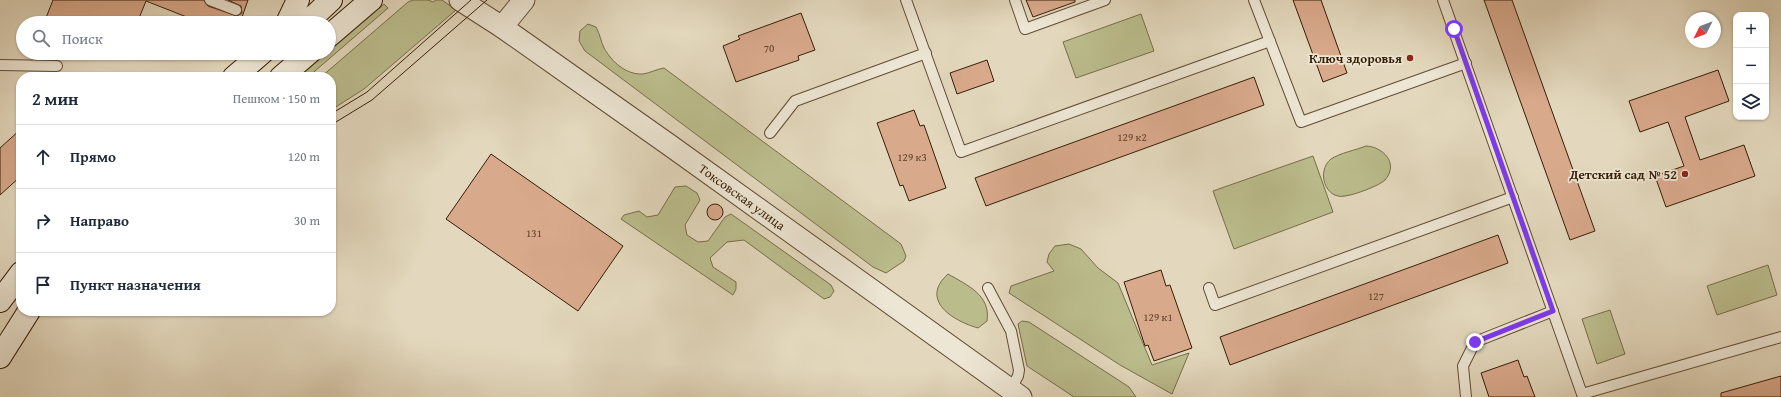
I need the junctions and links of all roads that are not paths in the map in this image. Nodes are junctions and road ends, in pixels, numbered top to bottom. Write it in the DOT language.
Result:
graph roads {
  1 [pos="210,0"];
  2 [pos="298,0"];
  3 [pos="331,0"];
  4 [pos="371,0"];
  5 [pos="460,0"];
  6 [pos="524,0"];
  7 [pos="906,0"];
  8 [pos="1015,0"];
  9 [pos="1105,0"];
  10 [pos="1254,0"];
  11 [pos="1443,0"];
  12 [pos="236,10"];
  13 [pos="290,16"];
  14 [pos="314,16"];
  15 [pos="502,27"];
  16 [pos="336,30"];
  17 [pos="1270,41"];
  18 [pos="926,53"];
  19 [pos="254,60"];
  20 [pos="301,60"];
  21 [pos="1466,63"];
  22 [pos="0,65"];
  23 [pos="57,66"];
  24 [pos="240,72"];
  25 [pos="287,72"];
  26 [pos="770,133"];
  27 [pos="1513,197"];
  28 [pos="16,280"];
  29 [pos="988,288"];
  30 [pos="1209,288"];
  31 [pos="0,301"];
  32 [pos="1553,311"];
  33 [pos="26,316"];
  34 [pos="1781,337"];
  35 [pos="0,357"];
  36 [pos="1016,393"];
  37 [pos="1466,397"];
  1 -- 12 [label="lane"];
  2 -- 13 [label="main road"];
  3 -- 14 [label="main road"];
  4 -- 16 [label="main road"];
  5 -- 15 [label="street, Токсовская улица"];
  6 -- 15 [label="street"];
  7 -- 18 [label="lane"];
  8 -- 9 [label="lane"];
  10 -- 17 [label="lane"];
  11 -- 21 [label="lane"];
  15 -- 36 [label="street, Токсовская улица"];
  17 -- 18 [label="lane"];
  17 -- 21 [label="lane"];
  18 -- 26 [label="lane"];
  19 -- 24 [label="main road"];
  20 -- 25 [label="main road"];
  21 -- 27 [label="lane"];
  22 -- 23 [label="lane"];
  27 -- 30 [label="lane"];
  27 -- 32 [label="lane"];
  28 -- 31 [label="main road"];
  29 -- 36 [label="lane"];
  32 -- 34 [label="lane"];
  32 -- 37 [label="lane"];
  33 -- 35 [label="main road"];
}
